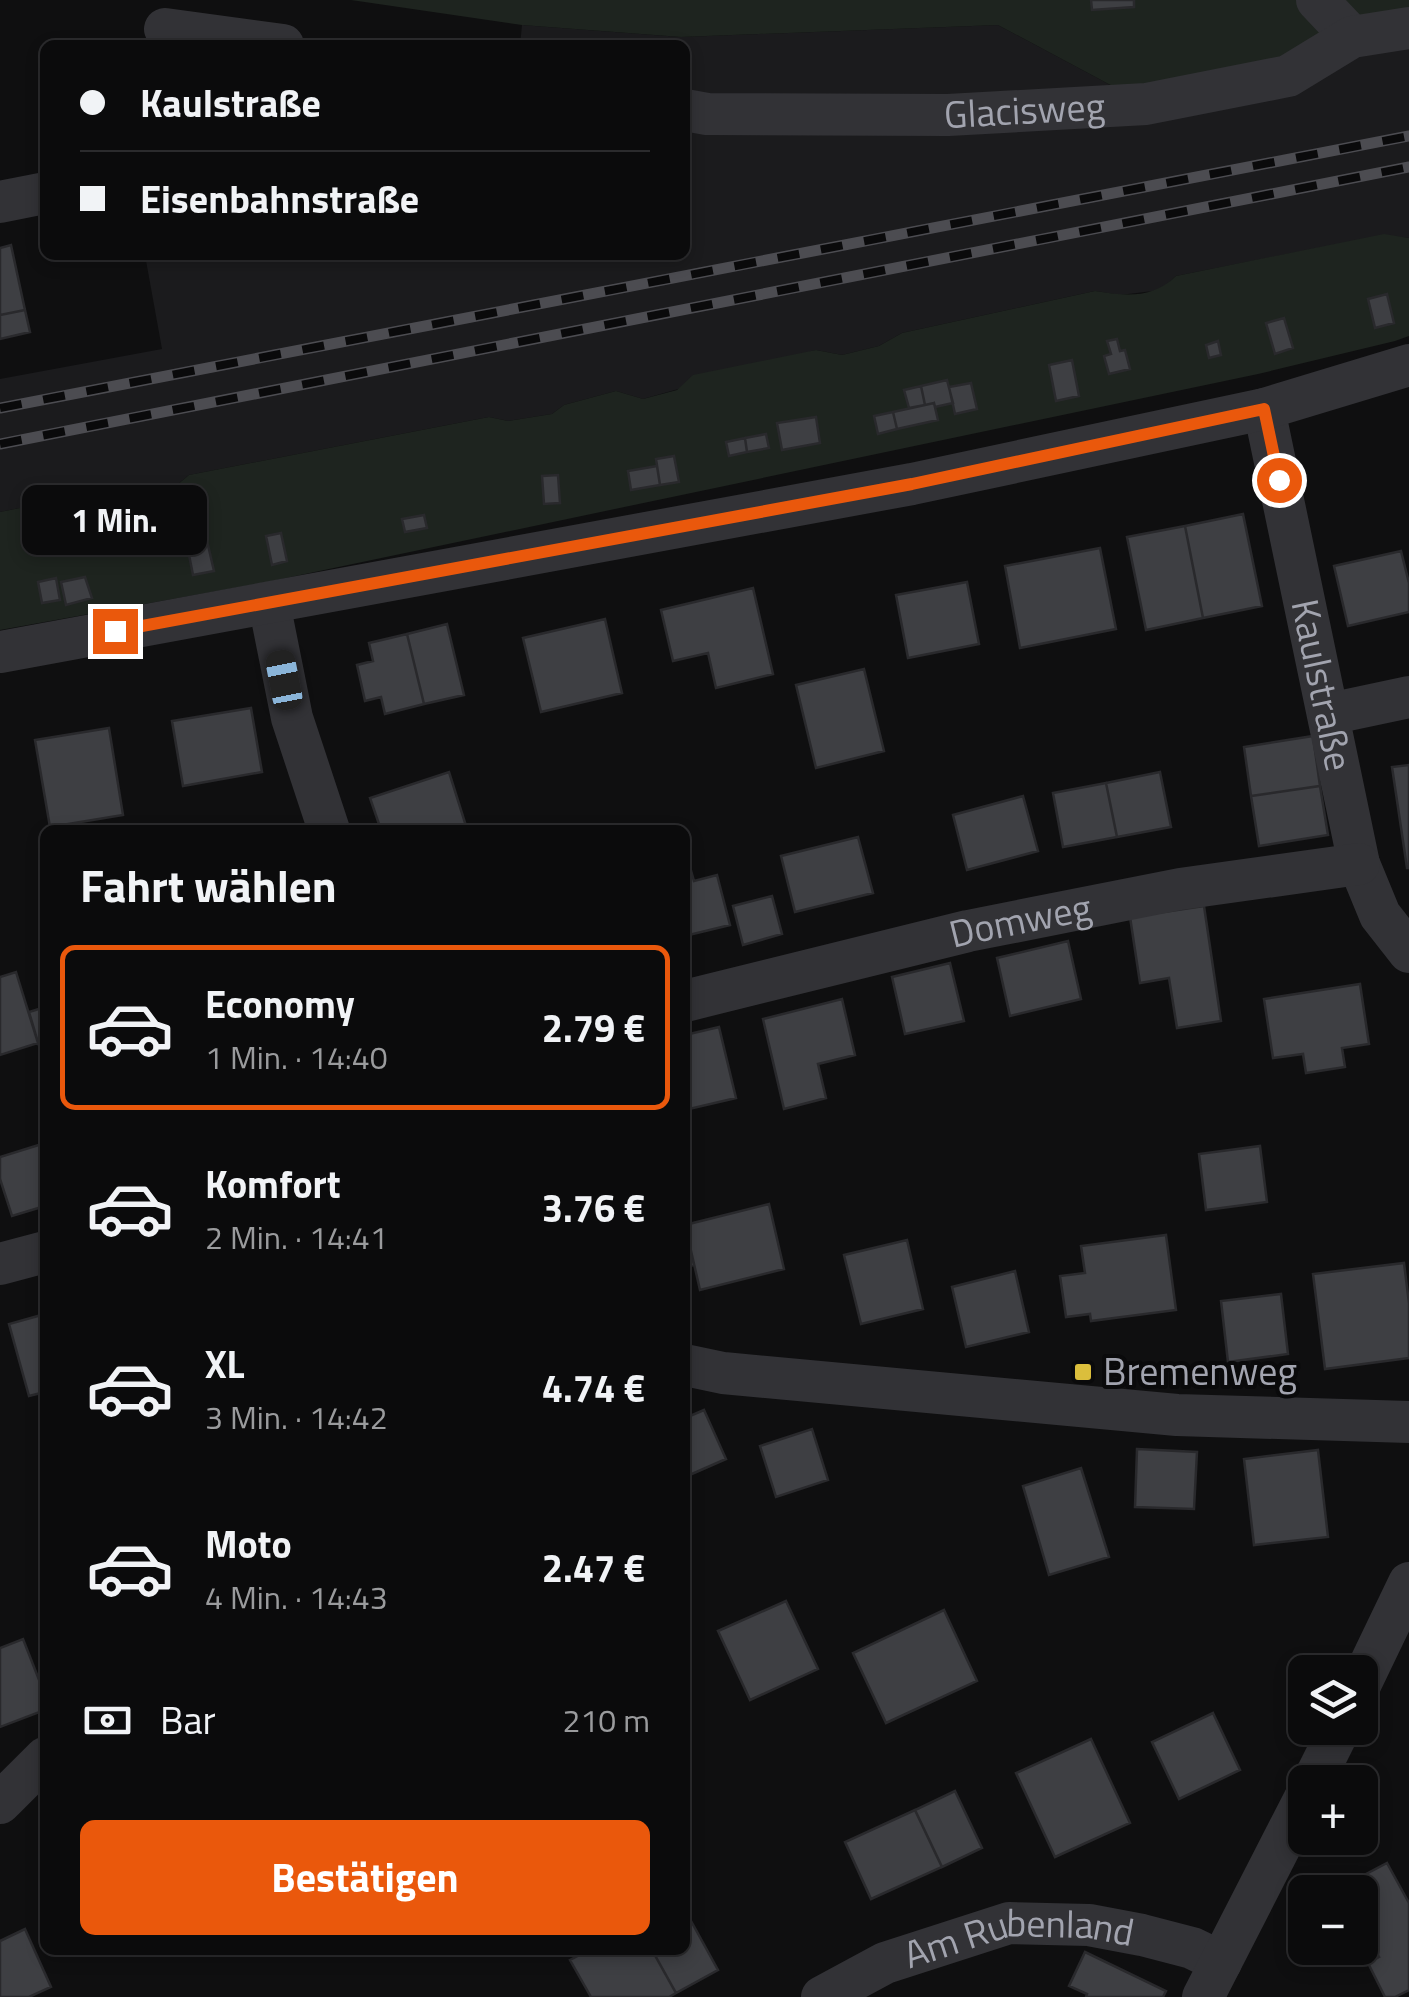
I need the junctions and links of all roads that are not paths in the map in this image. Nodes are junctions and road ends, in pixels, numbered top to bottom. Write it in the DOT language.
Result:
graph roads {
  1 [pos="1317,0"];
  2 [pos="166,25"];
  3 [pos="1409,28"];
  4 [pos="1352,37"];
  5 [pos="253,40"];
  6 [pos="690,111"];
  7 [pos="40,194"];
  8 [pos="0,202"];
  9 [pos="1409,365"];
  10 [pos="1264,409"];
  11 [pos="269,603"];
  12 [pos="0,652"];
  13 [pos="1409,697"];
  14 [pos="1328,714"];
  15 [pos="327,825"];
  16 [pos="1359,864"];
  17 [pos="1409,952"];
  18 [pos="690,1000"];
  19 [pos="40,1253"];
  20 [pos="0,1264"];
  21 [pos="690,1366"];
  22 [pos="1409,1422"];
  23 [pos="1409,1584"];
  24 [pos="1375,1655"];
  25 [pos="40,1763"];
  26 [pos="0,1803"];
  27 [pos="1288,1831"];
  28 [pos="1212,1980"];
  29 [pos="822,1997"];
  1 -- 4 [label="street"];
  2 -- 5 [label="street"];
  3 -- 4 [label="street"];
  4 -- 6 [label="street, Glacisweg"];
  7 -- 8 [label="street"];
  9 -- 10 [label="street"];
  10 -- 11 [label="street"];
  10 -- 14 [label="street, Kaulstraße"];
  11 -- 12 [label="street"];
  11 -- 15 [label="street"];
  13 -- 14 [label="street"];
  14 -- 16 [label="street, Kaulstraße"];
  16 -- 17 [label="street, Kaulstraße"];
  16 -- 18 [label="street, Domweg"];
  19 -- 20 [label="street"];
  21 -- 22 [label="street"];
  23 -- 24 [label="street"];
  25 -- 26 [label="street"];
  27 -- 28 [label="street"];
  28 -- 29 [label="street, Am Rubenland"];
}
